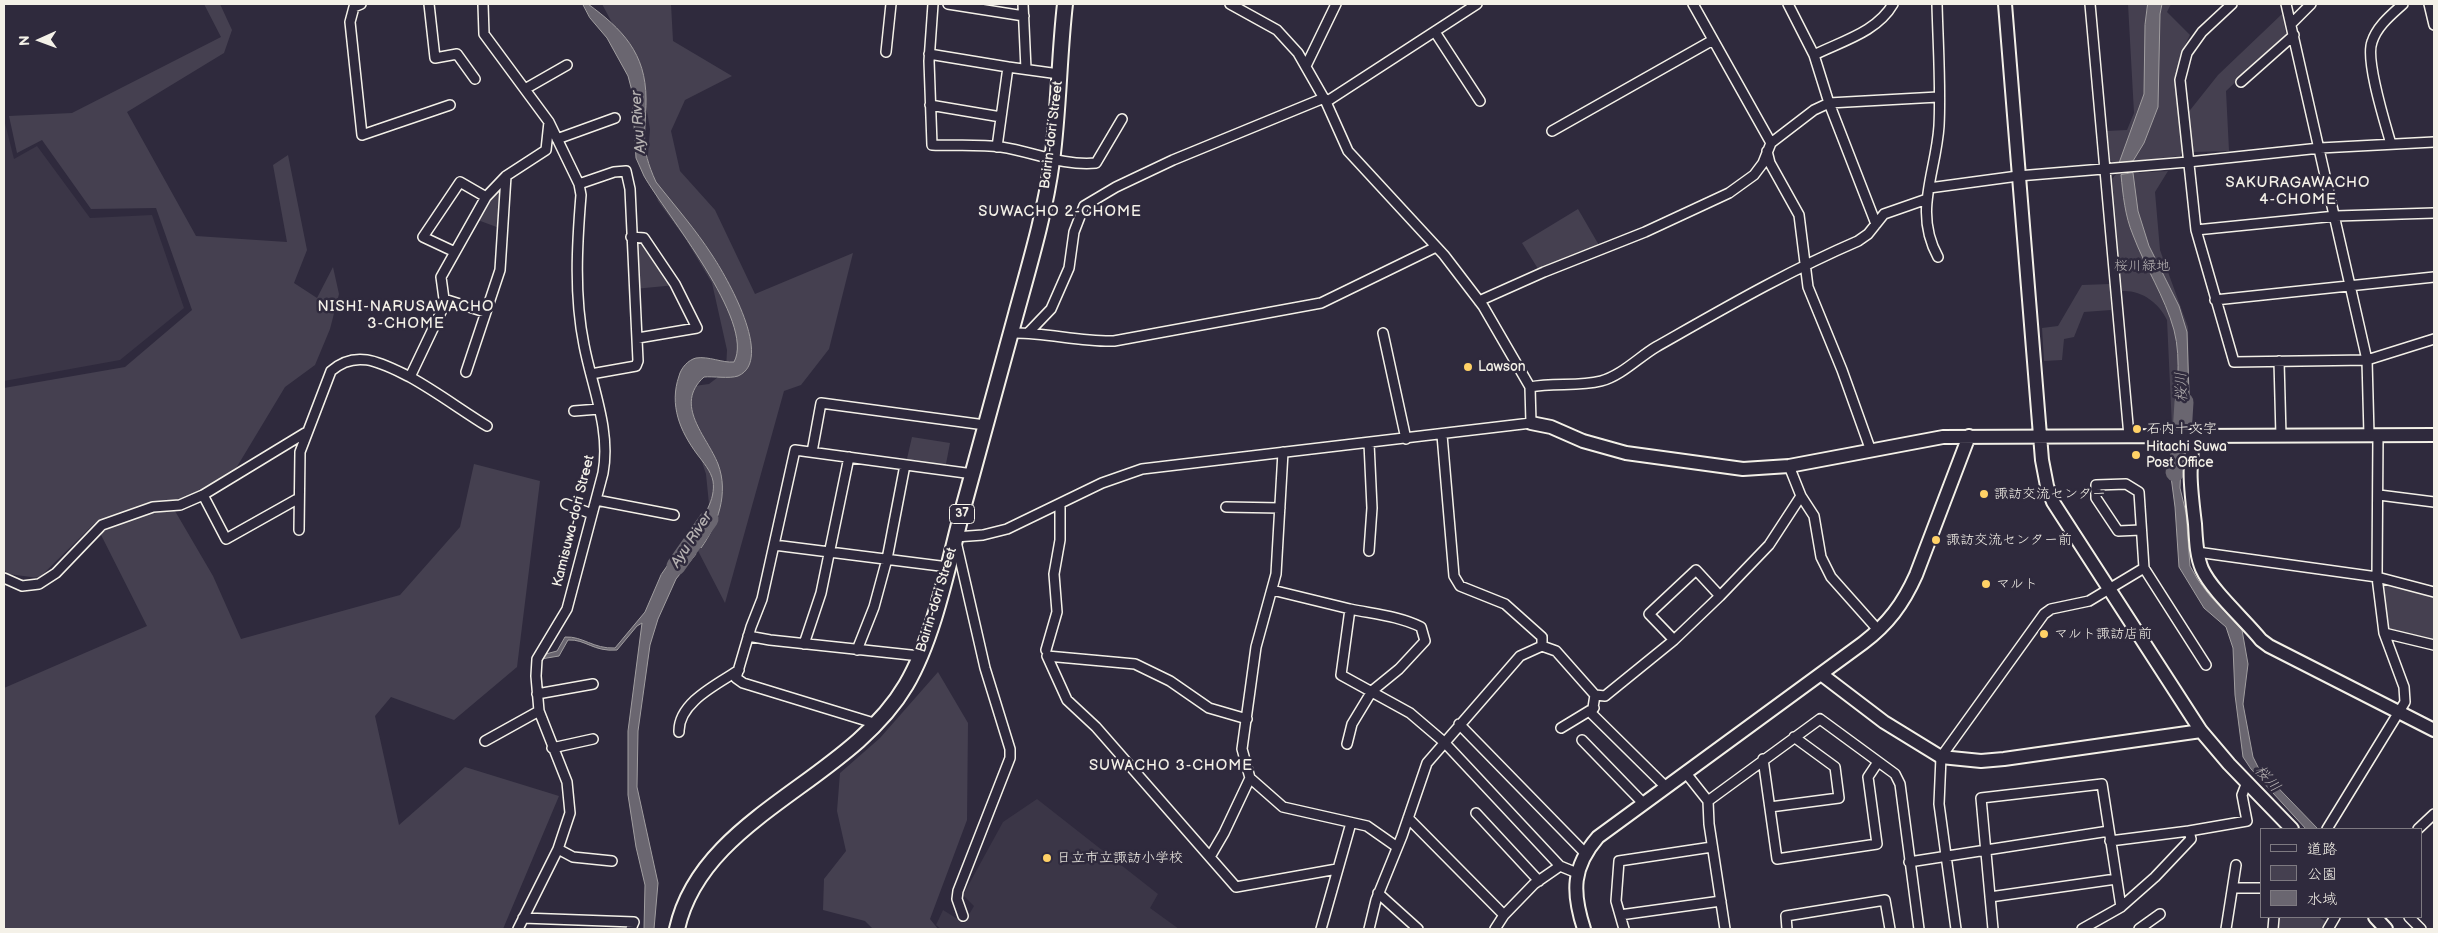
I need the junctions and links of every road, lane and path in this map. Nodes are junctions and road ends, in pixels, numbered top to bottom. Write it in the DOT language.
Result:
graph roads {
  1 [pos="361,4"];
  2 [pos="429,4"];
  3 [pos="484,4"];
  4 [pos="891,4"];
  5 [pos="933,4"];
  6 [pos="948,4"];
  7 [pos="1023,4"];
  8 [pos="1065,4"];
  9 [pos="1230,4"];
  10 [pos="1336,4"];
  11 [pos="1477,4"];
  12 [pos="1693,4"];
  13 [pos="1788,4"];
  14 [pos="1893,4"];
  15 [pos="1937,4"];
  16 [pos="2005,4"];
  17 [pos="2090,4"];
  18 [pos="2232,4"];
  19 [pos="2286,4"];
  20 [pos="2311,4"];
  21 [pos="2403,4"];
  22 [pos="2429,4"];
  23 [pos="1024,16"];
  24 [pos="2291,24"];
  25 [pos="2434,25"];
  26 [pos="1435,32"];
  27 [pos="2294,35"];
  28 [pos="1713,40"];
  29 [pos="886,52"];
  30 [pos="929,54"];
  31 [pos="1814,55"];
  32 [pos="567,65"];
  33 [pos="1306,66"];
  34 [pos="1008,67"];
  35 [pos="1026,70"];
  36 [pos="1059,74"];
  37 [pos="475,79"];
  38 [pos="2241,82"];
  39 [pos="525,90"];
  40 [pos="1938,98"];
  41 [pos="1325,100"];
  42 [pos="1480,101"];
  43 [pos="1829,103"];
  44 [pos="450,105"];
  45 [pos="930,105"];
  46 [pos="1001,117"];
  47 [pos="615,118"];
  48 [pos="1122,119"];
  49 [pos="548,122"];
  50 [pos="1552,131"];
  51 [pos="557,138"];
  52 [pos="2434,142"];
  53 [pos="2390,144"];
  54 [pos="997,147"];
  55 [pos="1769,147"];
  56 [pos="2320,148"];
  57 [pos="1052,161"];
  58 [pos="2188,162"];
  59 [pos="2106,169"];
  60 [pos="506,176"];
  61 [pos="2018,176"];
  62 [pos="579,184"];
  63 [pos="1929,188"];
  64 [pos="486,197"];
  65 [pos="1927,199"];
  66 [pos="2434,213"];
  67 [pos="2336,216"];
  68 [pos="1876,224"];
  69 [pos="2196,230"];
  70 [pos="631,238"];
  71 [pos="1436,247"];
  72 [pos="455,252"];
  73 [pos="1938,257"];
  74 [pos="1804,264"];
  75 [pos="2434,277"];
  76 [pos="2352,284"];
  77 [pos="444,299"];
  78 [pos="2215,300"];
  79 [pos="1479,302"];
  80 [pos="485,312"];
  81 [pos="1011,332"];
  82 [pos="1029,332"];
  83 [pos="1383,333"];
  84 [pos="638,338"];
  85 [pos="2434,338"];
  86 [pos="2367,360"];
  87 [pos="2279,361"];
  88 [pos="466,372"];
  89 [pos="591,374"];
  90 [pos="410,377"];
  91 [pos="1530,387"];
  92 [pos="599,409"];
  93 [pos="574,411"];
  94 [pos="1531,423"];
  95 [pos="986,425"];
  96 [pos="487,426"];
  97 [pos="305,433"];
  98 [pos="1442,435"];
  99 [pos="2373,435"];
  100 [pos="1969,436"];
  101 [pos="2129,436"];
  102 [pos="2191,436"];
  103 [pos="2281,436"];
  104 [pos="2434,436"];
  105 [pos="2041,437"];
  106 [pos="1406,439"];
  107 [pos="1369,443"];
  108 [pos="1871,451"];
  109 [pos="812,452"];
  110 [pos="1283,452"];
  111 [pos="849,457"];
  112 [pos="905,465"];
  113 [pos="1789,466"];
  114 [pos="972,474"];
  115 [pos="203,495"];
  116 [pos="2379,495"];
  117 [pos="1801,496"];
  118 [pos="299,498"];
  119 [pos="596,500"];
  120 [pos="2434,502"];
  121 [pos="566,504"];
  122 [pos="1060,504"];
  123 [pos="1226,507"];
  124 [pos="1280,508"];
  125 [pos="592,514"];
  126 [pos="674,515"];
  127 [pos="299,530"];
  128 [pos="2142,530"];
  129 [pos="955,537"];
  130 [pos="774,545"];
  131 [pos="1368,551"];
  132 [pos="2197,552"];
  133 [pos="830,553"];
  134 [pos="887,558"];
  135 [pos="948,567"];
  136 [pos="2144,568"];
  137 [pos="2377,577"];
  138 [pos="4,578"];
  139 [pos="2110,588"];
  140 [pos="1272,590"];
  141 [pos="2434,592"];
  142 [pos="1720,596"];
  143 [pos="1350,609"];
  144 [pos="1879,631"];
  145 [pos="2384,633"];
  146 [pos="748,636"];
  147 [pos="1674,640"];
  148 [pos="804,644"];
  149 [pos="2434,645"];
  150 [pos="1542,646"];
  151 [pos="857,650"];
  152 [pos="1046,650"];
  153 [pos="920,656"];
  154 [pos="2206,665"];
  155 [pos="739,670"];
  156 [pos="1821,674"];
  157 [pos="593,684"];
  158 [pos="1372,691"];
  159 [pos="537,694"];
  160 [pos="1595,695"];
  161 [pos="1594,708"];
  162 [pos="540,711"];
  163 [pos="2398,712"];
  164 [pos="1246,719"];
  165 [pos="877,724"];
  166 [pos="1459,724"];
  167 [pos="1561,728"];
  168 [pos="2434,730"];
  169 [pos="2201,731"];
  170 [pos="679,732"];
  171 [pos="1794,737"];
  172 [pos="593,739"];
  173 [pos="1582,740"];
  174 [pos="485,742"];
  175 [pos="1444,742"];
  176 [pos="1347,744"];
  177 [pos="552,748"];
  178 [pos="1941,758"];
  179 [pos="1764,759"];
  180 [pos="1878,762"];
  181 [pos="1685,772"];
  182 [pos="1250,778"];
  183 [pos="2247,782"];
  184 [pos="1666,787"];
  185 [pos="1708,801"];
  186 [pos="1643,803"];
  187 [pos="1770,807"];
  188 [pos="1476,813"];
  189 [pos="2434,814"];
  190 [pos="1408,818"];
  191 [pos="1351,823"];
  192 [pos="2291,828"];
  193 [pos="2328,828"];
  194 [pos="2419,828"];
  195 [pos="2189,831"];
  196 [pos="2110,836"];
  197 [pos="1397,847"];
  198 [pos="1712,847"];
  199 [pos="1987,849"];
  200 [pos="558,850"];
  201 [pos="1586,854"];
  202 [pos="1946,856"];
  203 [pos="1210,857"];
  204 [pos="612,861"];
  205 [pos="1909,862"];
  206 [pos="2236,865"];
  207 [pos="1560,866"];
  208 [pos="1337,869"];
  209 [pos="1577,873"];
  210 [pos="2116,879"];
  211 [pos="1539,881"];
  212 [pos="2233,888"];
  213 [pos="2260,888"];
  214 [pos="1378,893"];
  215 [pos="1990,897"];
  216 [pos="1721,901"];
  217 [pos="2120,907"];
  218 [pos="2160,914"];
  219 [pos="1504,915"];
  220 [pos="1620,915"];
  221 [pos="963,916"];
  222 [pos="523,918"];
  223 [pos="2332,918"];
  224 [pos="2376,918"];
  225 [pos="2410,918"];
  226 [pos="518,929"];
  227 [pos="631,929"];
  228 [pos="677,929"];
  229 [pos="1321,929"];
  230 [pos="1369,929"];
  231 [pos="1418,929"];
  232 [pos="1495,929"];
  233 [pos="1584,929"];
  234 [pos="1624,929"];
  235 [pos="1725,929"];
  236 [pos="1787,929"];
  237 [pos="1890,929"];
  238 [pos="1919,929"];
  239 [pos="1956,929"];
  240 [pos="1993,929"];
  241 [pos="2082,929"];
  242 [pos="2139,929"];
  243 [pos="2226,929"];
  244 [pos="2328,929"];
  245 [pos="2386,929"];
  246 [pos="2421,929"];
  1 -- 44 [label="street"];
  2 -- 37 [label="street"];
  3 -- 39 [label="street, Kamisuwa-dori Street"];
  4 -- 29 [label="street"];
  5 -- 30 [label="street"];
  6 -- 23 [label="street"];
  7 -- 23 [label="street"];
  8 -- 36 [label="main road, Bairin-dori Street / 37"];
  9 -- 33 [label="street"];
  10 -- 33 [label="street"];
  11 -- 26 [label="street"];
  12 -- 28 [label="street"];
  13 -- 31 [label="street"];
  14 -- 31 [label="street"];
  15 -- 40 [label="street"];
  16 -- 61 [label="street"];
  17 -- 59 [label="street"];
  18 -- 58 [label="street"];
  19 -- 24 [label="street"];
  20 -- 24 [label="street"];
  21 -- 53 [label="street"];
  22 -- 25 [label="street"];
  23 -- 35 [label="street"];
  24 -- 27 [label="street"];
  26 -- 41 [label="street"];
  26 -- 42 [label="street"];
  27 -- 38 [label="street"];
  27 -- 56 [label="street"];
  28 -- 50 [label="street"];
  28 -- 55 [label="street"];
  30 -- 34 [label="street"];
  30 -- 45 [label="street"];
  31 -- 43 [label="street"];
  32 -- 39 [label="street"];
  33 -- 41 [label="street"];
  34 -- 35 [label="street"];
  34 -- 46 [label="street"];
  35 -- 36 [label="street"];
  36 -- 57 [label="main road, Bairin-dori Street / 37"];
  39 -- 49 [label="street, Kamisuwa-dori Street"];
  40 -- 43 [label="street"];
  40 -- 63 [label="street"];
  41 -- 71 [label="street"];
  41 -- 82 [label="street"];
  43 -- 55 [label="street"];
  43 -- 68 [label="street"];
  45 -- 46 [label="street"];
  45 -- 54 [label="street"];
  46 -- 54 [label="street"];
  47 -- 51 [label="street"];
  48 -- 57 [label="street"];
  49 -- 51 [label="street, Kamisuwa-dori Street"];
  49 -- 60 [label="street"];
  51 -- 62 [label="street, Kamisuwa-dori Street"];
  52 -- 53 [label="street"];
  53 -- 56 [label="street"];
  54 -- 57 [label="street"];
  55 -- 74 [label="street"];
  55 -- 79 [label="street"];
  56 -- 58 [label="street"];
  56 -- 67 [label="street"];
  57 -- 81 [label="main road, Bairin-dori Street / 37"];
  58 -- 59 [label="street"];
  58 -- 69 [label="street"];
  59 -- 61 [label="street"];
  59 -- 101 [label="street"];
  60 -- 64 [label="street"];
  60 -- 80 [label="street"];
  61 -- 63 [label="street"];
  61 -- 105 [label="street"];
  62 -- 70 [label="street"];
  62 -- 89 [label="street, Kamisuwa-dori Street"];
  63 -- 65 [label="street"];
  64 -- 72 [label="street"];
  64 -- 72 [label="street"];
  65 -- 68 [label="street"];
  65 -- 73 [label="street"];
  66 -- 67 [label="street"];
  67 -- 69 [label="street"];
  67 -- 76 [label="street"];
  68 -- 74 [label="street"];
  69 -- 78 [label="street"];
  70 -- 84 [label="street"];
  70 -- 84 [label="street"];
  71 -- 79 [label="street"];
  71 -- 82 [label="street"];
  72 -- 77 [label="street"];
  74 -- 91 [label="street"];
  74 -- 108 [label="street"];
  75 -- 76 [label="street"];
  76 -- 78 [label="street"];
  76 -- 86 [label="street"];
  77 -- 80 [label="street"];
  77 -- 90 [label="street"];
  78 -- 87 [label="street"];
  79 -- 91 [label="street"];
  80 -- 88 [label="street"];
  81 -- 82 [label="street"];
  81 -- 95 [label="main road, Bairin-dori Street / 37"];
  83 -- 106 [label="street"];
  84 -- 89 [label="street"];
  85 -- 86 [label="street"];
  86 -- 87 [label="street"];
  86 -- 99 [label="street"];
  87 -- 103 [label="street"];
  89 -- 92 [label="street, Kamisuwa-dori Street"];
  90 -- 96 [label="street"];
  90 -- 97 [label="street"];
  91 -- 94 [label="street"];
  92 -- 93 [label="street"];
  92 -- 119 [label="street, Kamisuwa-dori Street"];
  94 -- 98 [label="street"];
  94 -- 113 [label="street"];
  95 -- 109 [label="street"];
  95 -- 114 [label="main road, Bairin-dori Street / 37"];
  97 -- 115 [label="street"];
  97 -- 118 [label="street"];
  98 -- 106 [label="street"];
  98 -- 150 [label="street"];
  99 -- 103 [label="street"];
  99 -- 104 [label="street"];
  99 -- 116 [label="street"];
  100 -- 105 [label="street"];
  100 -- 108 [label="street"];
  100 -- 144 [label="street"];
  101 -- 102 [label="street"];
  101 -- 105 [label="street"];
  102 -- 103 [label="street"];
  102 -- 132 [label="street"];
  105 -- 139 [label="street"];
  106 -- 107 [label="street"];
  107 -- 110 [label="street"];
  107 -- 131 [label="street"];
  108 -- 113 [label="street"];
  109 -- 111 [label="street"];
  109 -- 130 [label="street"];
  110 -- 122 [label="street"];
  110 -- 124 [label="street"];
  111 -- 112 [label="street"];
  111 -- 133 [label="street"];
  112 -- 114 [label="street"];
  112 -- 134 [label="street"];
  113 -- 117 [label="street"];
  114 -- 129 [label="main road, Bairin-dori Street / 37"];
  115 -- 118 [label="street"];
  115 -- 138 [label="street"];
  116 -- 120 [label="street"];
  116 -- 137 [label="street"];
  117 -- 142 [label="street"];
  117 -- 144 [label="street"];
  118 -- 127 [label="street"];
  119 -- 125 [label="street, Kamisuwa-dori Street"];
  119 -- 126 [label="street"];
  121 -- 125 [label="street"];
  122 -- 129 [label="street"];
  122 -- 152 [label="street"];
  123 -- 124 [label="street"];
  124 -- 140 [label="street"];
  125 -- 159 [label="street, Kamisuwa-dori Street"];
  128 -- 128 [label="street"];
  128 -- 136 [label="street"];
  129 -- 135 [label="main road, Bairin-dori Street / 37"];
  129 -- 221 [label="street"];
  130 -- 133 [label="street"];
  130 -- 146 [label="street"];
  132 -- 137 [label="street"];
  132 -- 163 [label="street"];
  133 -- 134 [label="street"];
  133 -- 148 [label="street"];
  134 -- 135 [label="street"];
  134 -- 151 [label="street"];
  135 -- 153 [label="main road, Bairin-dori Street / 37"];
  136 -- 139 [label="street"];
  136 -- 154 [label="street"];
  137 -- 141 [label="street"];
  137 -- 145 [label="street"];
  139 -- 169 [label="street"];
  139 -- 178 [label="street"];
  140 -- 143 [label="street"];
  140 -- 164 [label="street"];
  142 -- 147 [label="street"];
  142 -- 147 [label="street"];
  143 -- 158 [label="street"];
  143 -- 158 [label="street"];
  144 -- 156 [label="street"];
  145 -- 149 [label="street"];
  145 -- 163 [label="street"];
  146 -- 148 [label="street"];
  146 -- 155 [label="street"];
  147 -- 160 [label="street"];
  148 -- 151 [label="street"];
  150 -- 160 [label="street"];
  150 -- 166 [label="street"];
  151 -- 153 [label="street"];
  153 -- 165 [label="main road, Bairin-dori Street / 37"];
  155 -- 165 [label="street"];
  155 -- 170 [label="street"];
  156 -- 178 [label="street"];
  156 -- 181 [label="street"];
  157 -- 159 [label="street"];
  158 -- 175 [label="street"];
  158 -- 176 [label="street"];
  159 -- 162 [label="street, Kamisuwa-dori Street"];
  160 -- 161 [label="street"];
  161 -- 167 [label="street"];
  161 -- 184 [label="street"];
  162 -- 174 [label="street"];
  162 -- 177 [label="street, Kamisuwa-dori Street"];
  163 -- 168 [label="street"];
  163 -- 193 [label="street"];
  164 -- 182 [label="street"];
  164 -- 203 [label="street"];
  165 -- 228 [label="main road, Bairin-dori Street / 37"];
  166 -- 175 [label="street"];
  166 -- 201 [label="street"];
  169 -- 178 [label="street"];
  169 -- 183 [label="street"];
  171 -- 179 [label="street"];
  171 -- 180 [label="street"];
  171 -- 187 [label="street"];
  172 -- 177 [label="street"];
  173 -- 186 [label="street"];
  175 -- 190 [label="street"];
  175 -- 207 [label="street"];
  177 -- 200 [label="street, Kamisuwa-dori Street"];
  178 -- 202 [label="street"];
  179 -- 185 [label="street"];
  179 -- 187 [label="street"];
  180 -- 187 [label="street"];
  180 -- 205 [label="street"];
  181 -- 184 [label="street"];
  181 -- 185 [label="street"];
  182 -- 191 [label="street"];
  182 -- 203 [label="street"];
  183 -- 192 [label="street"];
  183 -- 195 [label="street"];
  184 -- 186 [label="street"];
  185 -- 198 [label="street"];
  186 -- 201 [label="street"];
  188 -- 211 [label="street"];
  189 -- 194 [label="street"];
  190 -- 197 [label="street"];
  190 -- 219 [label="street"];
  191 -- 197 [label="street"];
  191 -- 208 [label="street"];
  195 -- 196 [label="street"];
  195 -- 217 [label="street"];
  196 -- 199 [label="street"];
  196 -- 199 [label="street"];
  196 -- 210 [label="street"];
  197 -- 214 [label="street"];
  198 -- 216 [label="street"];
  198 -- 220 [label="street"];
  199 -- 202 [label="street"];
  199 -- 215 [label="street"];
  200 -- 204 [label="street"];
  200 -- 222 [label="street, Kamisuwa-dori Street"];
  201 -- 209 [label="street"];
  202 -- 205 [label="street"];
  202 -- 239 [label="street"];
  203 -- 208 [label="street"];
  205 -- 238 [label="street"];
  206 -- 212 [label="street"];
  207 -- 209 [label="street"];
  207 -- 211 [label="street"];
  208 -- 229 [label="street"];
  209 -- 233 [label="street"];
  210 -- 215 [label="street"];
  210 -- 217 [label="street"];
  211 -- 219 [label="street"];
  212 -- 213 [label="street"];
  212 -- 243 [label="street"];
  214 -- 230 [label="street"];
  214 -- 231 [label="street"];
  215 -- 240 [label="street"];
  216 -- 220 [label="street"];
  216 -- 235 [label="street"];
  217 -- 241 [label="street"];
  218 -- 242 [label="street"];
  219 -- 232 [label="street"];
  220 -- 234 [label="street"];
  222 -- 226 [label="street, Kamisuwa-dori Street"];
  222 -- 227 [label="street"];
  223 -- 244 [label="street"];
  224 -- 245 [label="street"];
  225 -- 246 [label="street"];
  236 -- 237 [label="street"];
}
